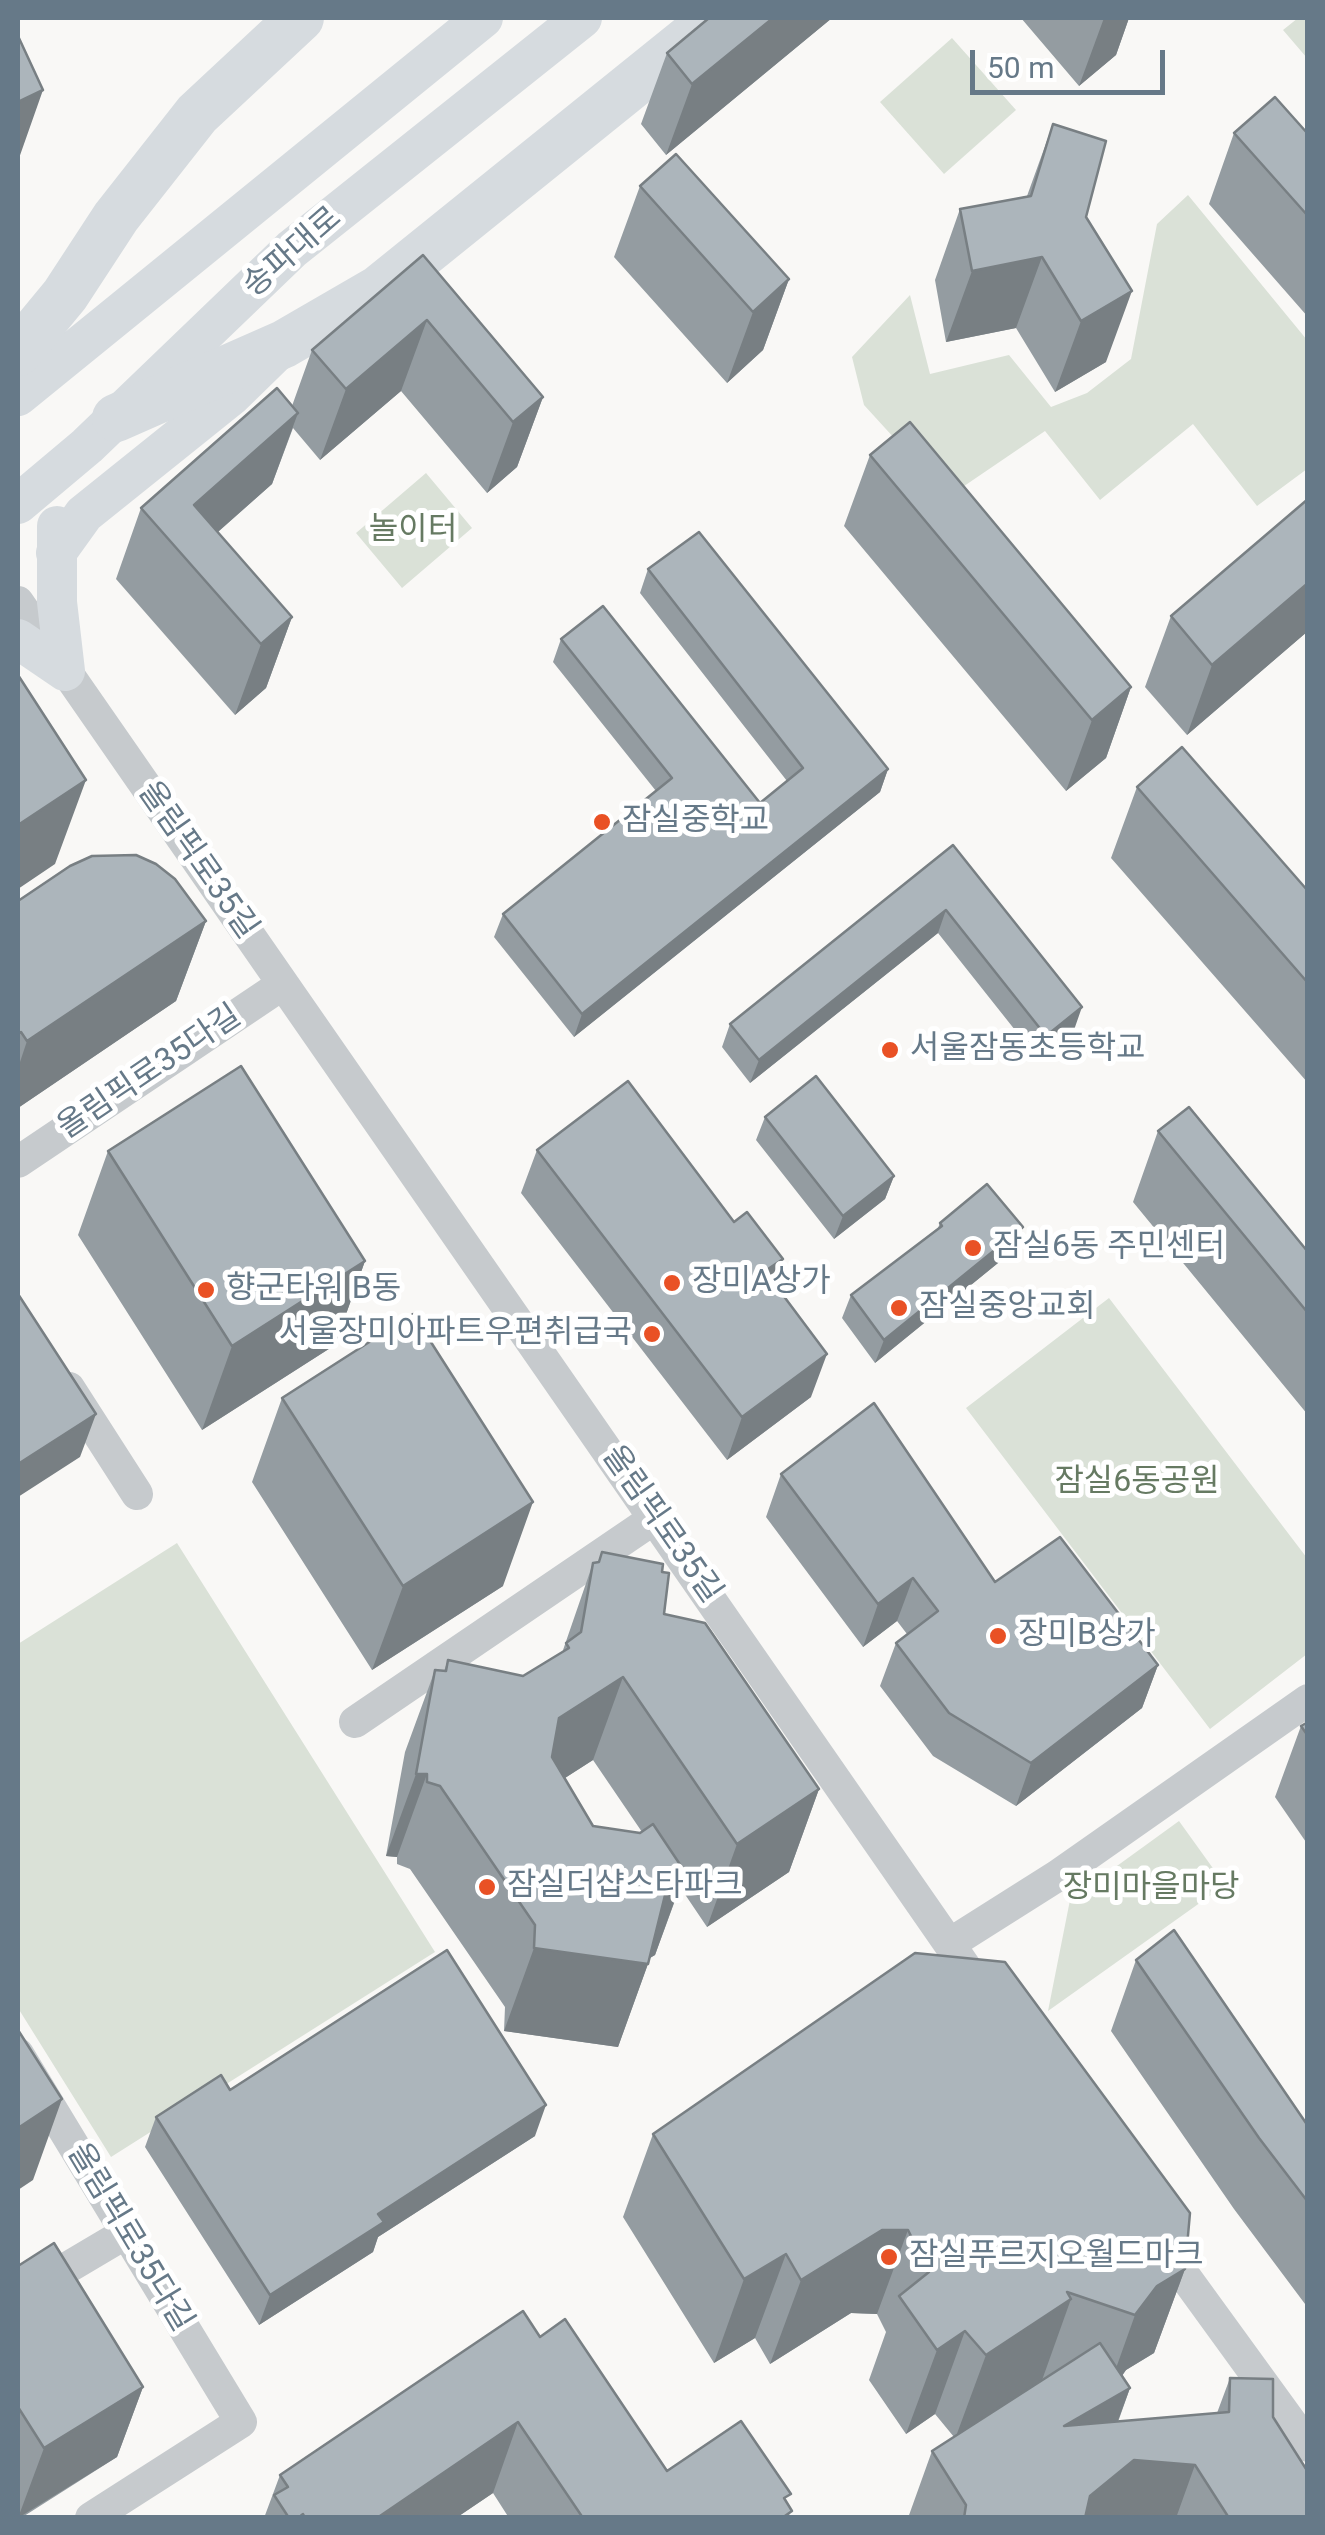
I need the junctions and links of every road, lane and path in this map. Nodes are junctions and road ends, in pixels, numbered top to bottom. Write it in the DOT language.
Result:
graph roads {
  1 [pos="300,18"];
  2 [pos="482,18"];
  3 [pos="582,18"];
  4 [pos="714,18"];
  5 [pos="284,344"];
  6 [pos="18,352"];
  7 [pos="18,396"];
  8 [pos="101,432"];
  9 [pos="18,504"];
  10 [pos="56,553"];
  11 [pos="18,602"];
  12 [pos="18,639"];
  13 [pos="66,671"];
  14 [pos="283,984"];
  15 [pos="18,1162"];
  16 [pos="47,1355"];
  17 [pos="137,1494"];
  18 [pos="656,1518"];
  19 [pos="1308,1700"];
  20 [pos="355,1722"];
  21 [pos="950,1943"];
  22 [pos="1002,2021"];
  23 [pos="18,2054"];
  24 [pos="1134,2206"];
  25 [pos="126,2233"];
  26 [pos="18,2297"];
  27 [pos="1308,2446"];
  28 [pos="91,2518"];
  1 -- 6 [label="highway"];
  2 -- 7 [label="main road, 송파대로"];
  3 -- 8 [label="main road, 송파대로"];
  4 -- 5 [label="highway"];
  5 -- 8 [label="highway"];
  5 -- 10 [label="main road"];
  8 -- 9 [label="main road, 송파대로"];
  8 -- 10 [label="main road"];
  10 -- 13 [label="main road"];
  11 -- 13 [label="street, 올림픽로35길"];
  12 -- 13 [label="main road"];
  13 -- 14 [label="street, 올림픽로35길"];
  14 -- 15 [label="street, 올림픽로35다길"];
  14 -- 18 [label="street, 올림픽로35길"];
  16 -- 17 [label="street"];
  18 -- 20 [label="street"];
  18 -- 21 [label="street, 올림픽로35길"];
  19 -- 21 [label="street"];
  21 -- 22 [label="street, 올림픽로35길"];
  23 -- 25 [label="street, 올림픽로35다길"];
  24 -- 27 [label="street"];
  25 -- 26 [label="street"];
  25 -- 28 [label="street, 올림픽로35다길"];
}
